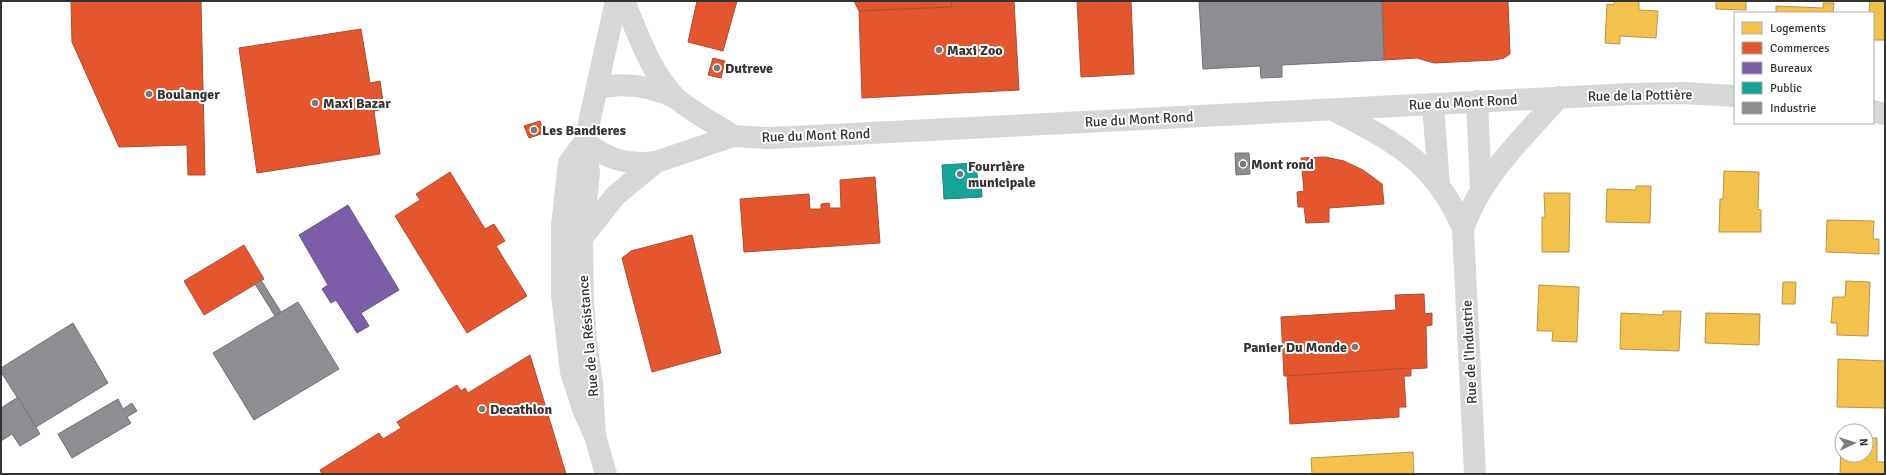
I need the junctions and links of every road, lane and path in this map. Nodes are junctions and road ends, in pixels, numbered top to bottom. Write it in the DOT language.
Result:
graph roads {
  1 [pos="616,1"];
  2 [pos="624,1"];
  3 [pos="597,88"];
  4 [pos="1734,96"];
  5 [pos="1552,97"];
  6 [pos="677,99"];
  7 [pos="1477,102"];
  8 [pos="1432,104"];
  9 [pos="1332,110"];
  10 [pos="1874,111"];
  11 [pos="1885,114"];
  12 [pos="733,136"];
  13 [pos="585,142"];
  14 [pos="656,162"];
  15 [pos="1439,186"];
  16 [pos="1481,190"];
  17 [pos="1463,229"];
  18 [pos="582,238"];
  19 [pos="595,436"];
  20 [pos="606,474"];
  21 [pos="1475,474"];
  1 -- 3 [label="street, Rue de la Résistance"];
  2 -- 6 [label="street"];
  3 -- 6 [label="street"];
  3 -- 13 [label="street, Rue de la Résistance"];
  4 -- 5 [label="street, Rue de la Pottière"];
  5 -- 7 [label="street, Rue du Mont Rond"];
  5 -- 16 [label="street, Rue de l'Industrie"];
  6 -- 12 [label="street"];
  7 -- 8 [label="street, Rue du Mont Rond"];
  7 -- 16 [label="street"];
  8 -- 9 [label="street, Rue du Mont Rond"];
  8 -- 15 [label="street, Rue de l'Industrie"];
  9 -- 12 [label="street, Rue du Mont Rond"];
  9 -- 15 [label="street, Rue de l'Industrie"];
  10 -- 11 [label="street"];
  12 -- 14 [label="street, Rue du Mont Rond"];
  13 -- 14 [label="street, Rue du Mont Rond"];
  13 -- 18 [label="street, Rue de la Résistance"];
  13 -- 19 [label="street, Rue de la Résistance"];
  14 -- 18 [label="street, Rue du Mont Rond"];
  15 -- 17 [label="street, Rue de l'Industrie"];
  16 -- 17 [label="street, Rue de l'Industrie"];
  17 -- 21 [label="street, Rue de l'Industrie"];
  18 -- 19 [label="street, Rue de la Résistance"];
  19 -- 20 [label="street, Rue de la Résistance"];
}
